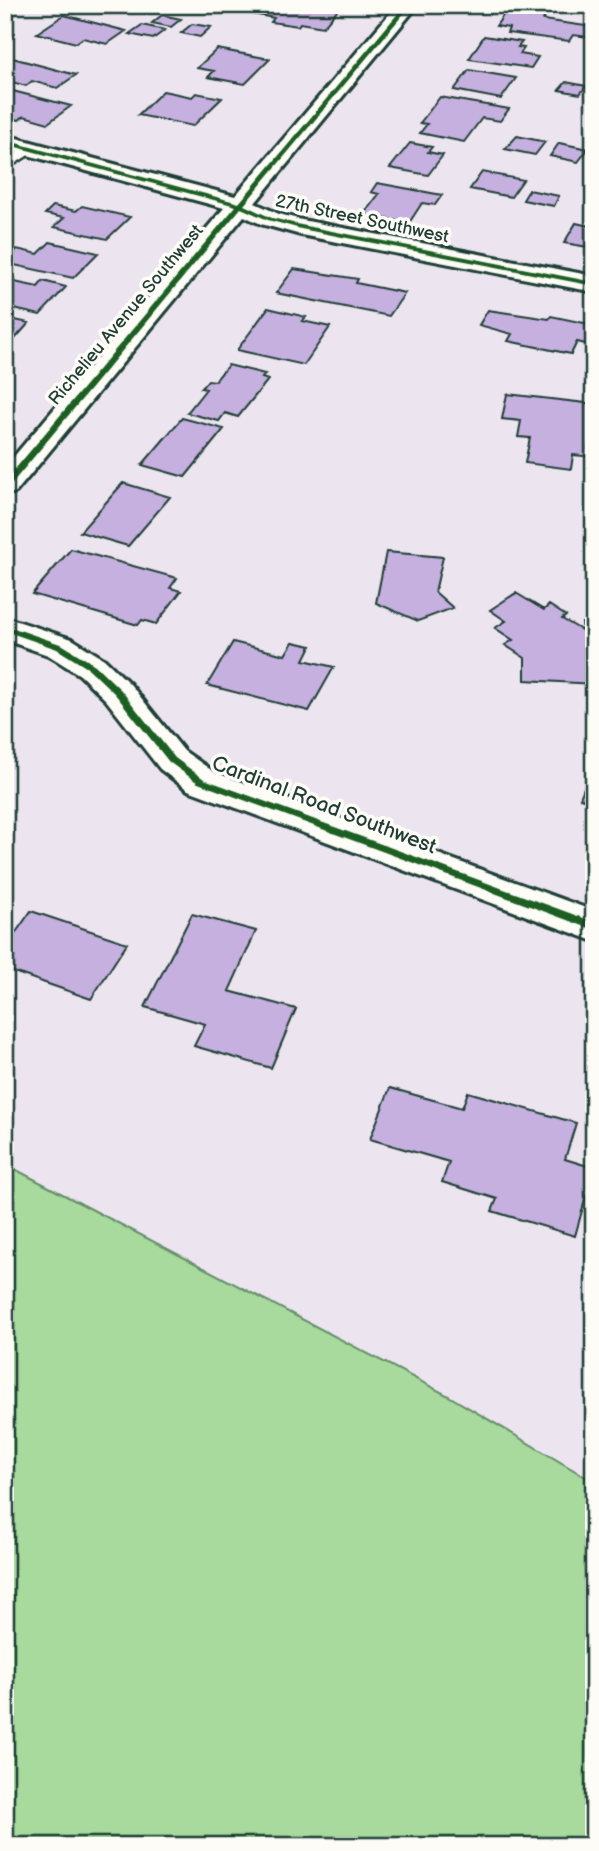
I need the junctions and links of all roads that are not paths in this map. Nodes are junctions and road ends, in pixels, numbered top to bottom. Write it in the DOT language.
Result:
graph roads {
  1 [pos="408,5"];
  2 [pos="5,142"];
  3 [pos="30,148"];
  4 [pos="5,166"];
  5 [pos="240,205"];
  6 [pos="594,284"];
  7 [pos="5,486"];
  8 [pos="5,628"];
  9 [pos="594,926"];
  1 -- 5 [label="street, Richelieu Avenue Southwest"];
  2 -- 3 [label="street, 27th Street Southwest"];
  3 -- 4 [label="lane"];
  3 -- 5 [label="street, 27th Street Southwest"];
  5 -- 6 [label="street, 27th Street Southwest"];
  5 -- 7 [label="street, Richelieu Avenue Southwest"];
  8 -- 9 [label="street, Cardinal Road Southwest"];
}
